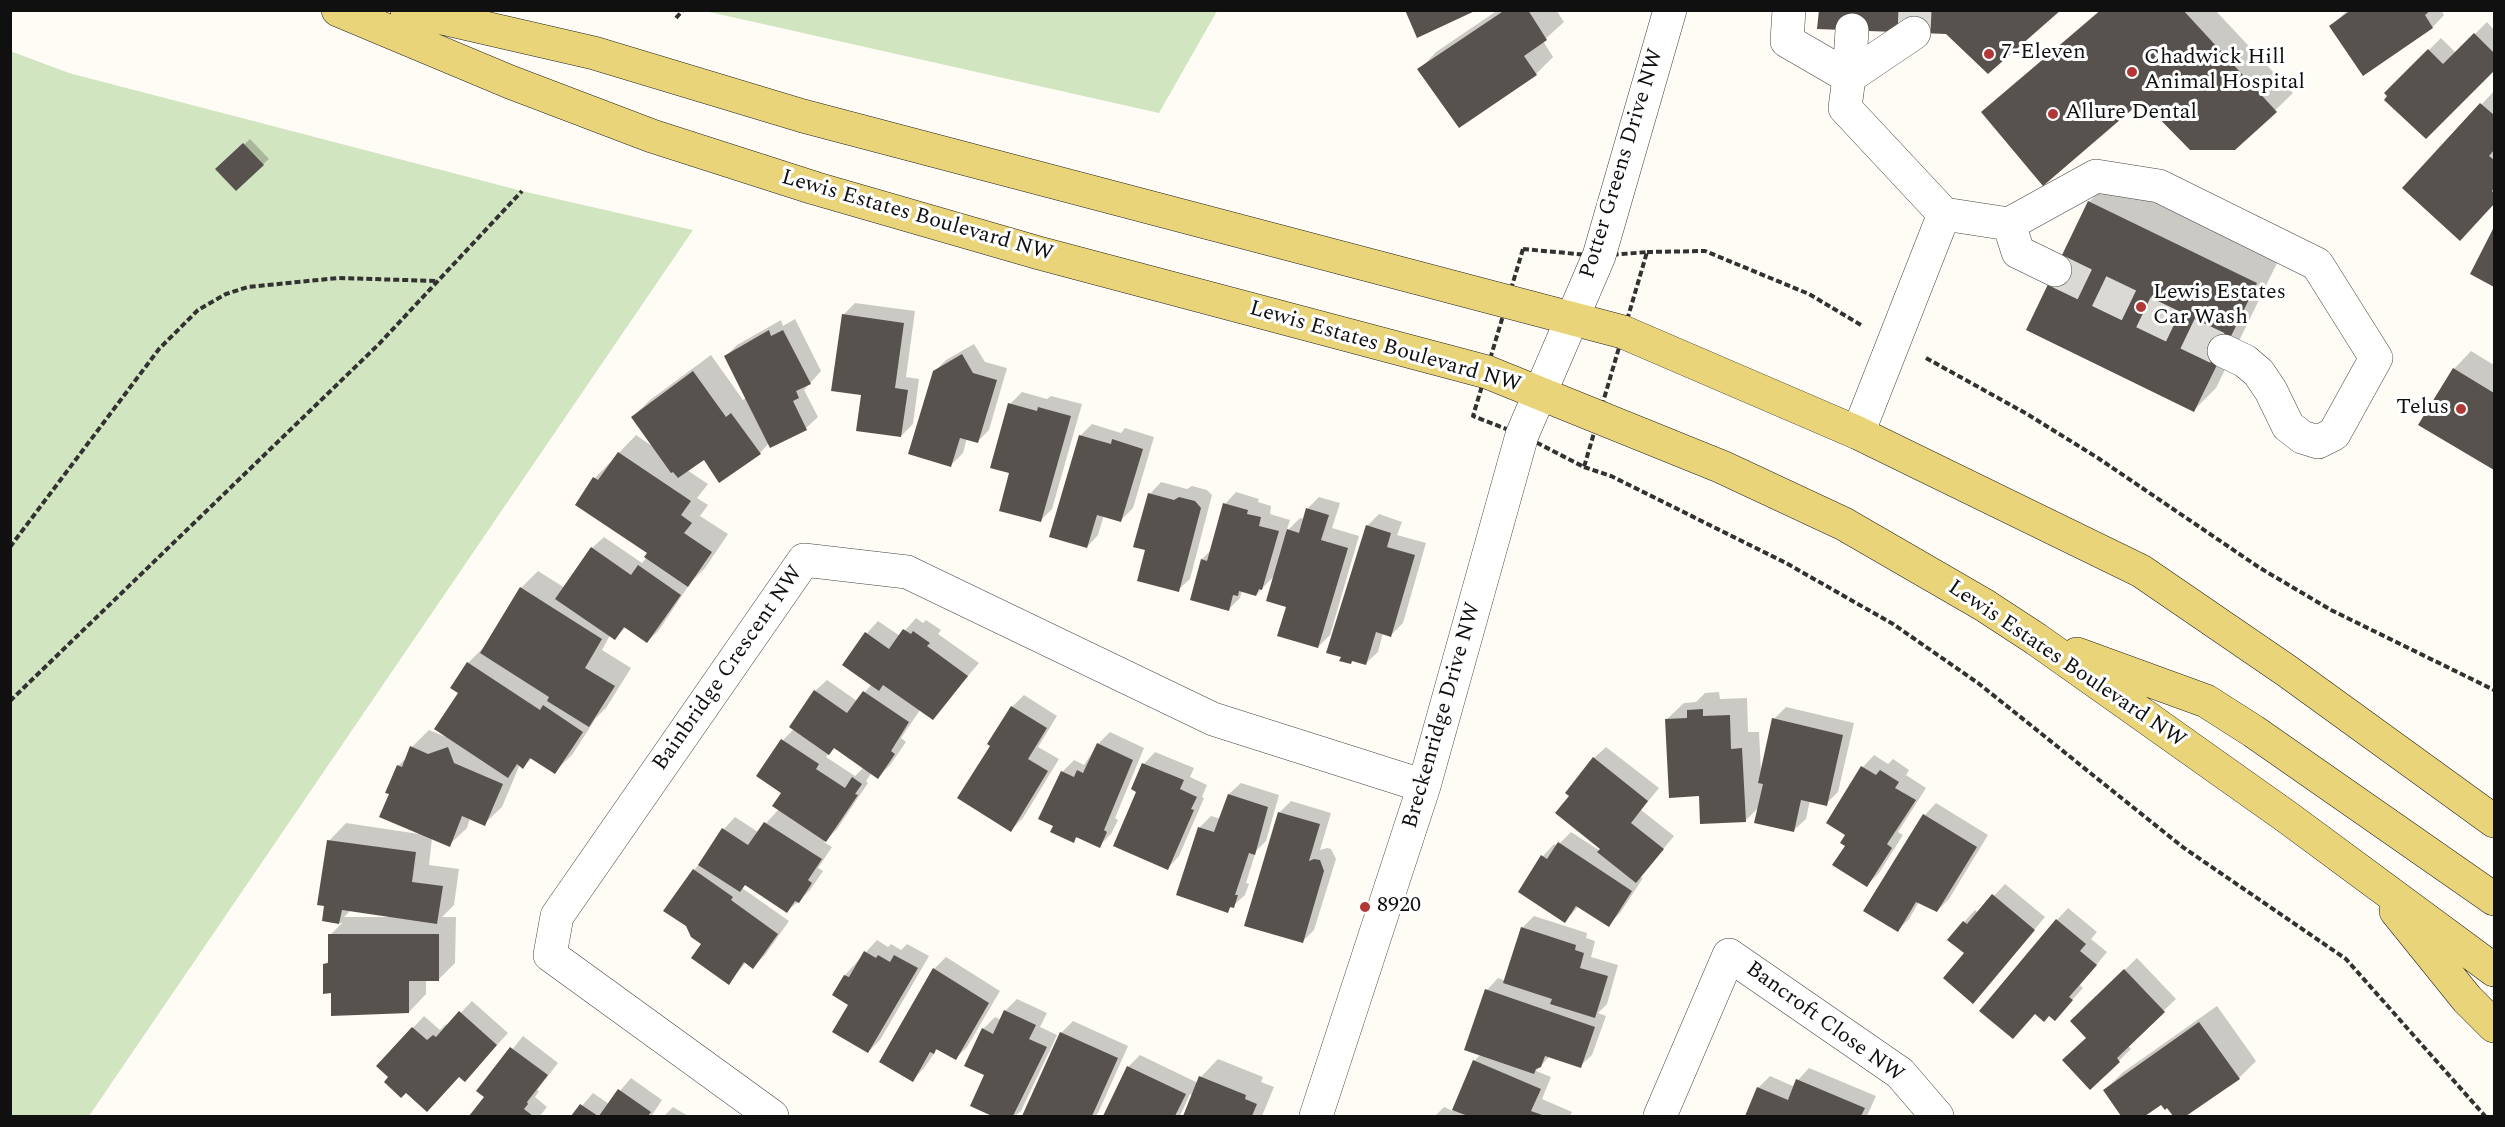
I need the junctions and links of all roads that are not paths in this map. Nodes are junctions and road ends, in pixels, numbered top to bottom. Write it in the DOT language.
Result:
graph roads {
  1 [pos="338,10"];
  2 [pos="407,10"];
  3 [pos="1670,10"];
  4 [pos="1789,10"];
  5 [pos="1852,30"];
  6 [pos="1914,33"];
  7 [pos="1849,77"];
  8 [pos="1944,213"];
  9 [pos="2009,224"];
  10 [pos="2055,270"];
  11 [pos="1572,317"];
  12 [pos="2224,351"];
  13 [pos="1540,393"];
  14 [pos="1858,433"];
  15 [pos="2036,639"];
  16 [pos="1424,786"];
  17 [pos="2494,821"];
  18 [pos="2366,875"];
  19 [pos="2494,899"];
  20 [pos="2494,970"];
  21 [pos="2494,1026"];
  22 [pos="772,1116"];
  23 [pos="1316,1116"];
  24 [pos="1660,1116"];
  25 [pos="1937,1116"];
  1 -- 13 [label="main road, Lewis Estates Boulevard NW"];
  2 -- 11 [label="main road"];
  3 -- 11 [label="street, Potter Greens Drive NW"];
  4 -- 7 [label="street"];
  5 -- 7 [label="street"];
  6 -- 7 [label="street"];
  7 -- 8 [label="street"];
  8 -- 9 [label="street"];
  8 -- 14 [label="street"];
  9 -- 10 [label="street"];
  9 -- 12 [label="street"];
  11 -- 13 [label="street, Breckenridge Drive NW"];
  11 -- 14 [label="main road"];
  13 -- 15 [label="main road, Lewis Estates Boulevard NW"];
  13 -- 16 [label="street, Breckenridge Drive NW"];
  14 -- 17 [label="main road"];
  15 -- 18 [label="main road, Lewis Estates Boulevard NW"];
  15 -- 19 [label="main road"];
  16 -- 22 [label="street, Bainbridge Crescent NW"];
  16 -- 23 [label="street, Breckenridge Drive NW"];
  18 -- 20 [label="main road, Lewis Estates Boulevard NW"];
  18 -- 21 [label="main road"];
  24 -- 25 [label="street, Bancroft Close NW"];
}
